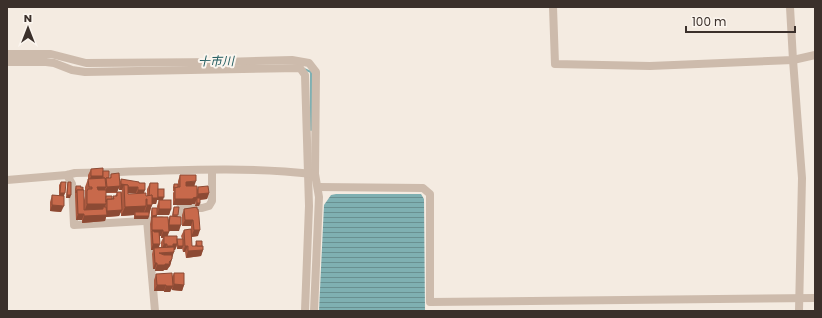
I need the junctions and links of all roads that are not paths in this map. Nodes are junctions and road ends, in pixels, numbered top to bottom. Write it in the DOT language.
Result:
graph roads {
  1 [pos="553,7"];
  2 [pos="790,7"];
  3 [pos="7,54"];
  4 [pos="815,55"];
  5 [pos="793,60"];
  6 [pos="7,62"];
  7 [pos="212,170"];
  8 [pos="312,174"];
  9 [pos="68,175"];
  10 [pos="7,180"];
  11 [pos="318,187"];
  12 [pos="147,220"];
  13 [pos="799,298"];
  14 [pos="815,298"];
  15 [pos="154,311"];
  16 [pos="305,311"];
  17 [pos="314,311"];
  18 [pos="799,311"];
  1 -- 5 [label="street"];
  2 -- 5 [label="street"];
  3 -- 8 [label="street"];
  4 -- 5 [label="street"];
  5 -- 13 [label="street"];
  6 -- 8 [label="street"];
  7 -- 8 [label="street"];
  7 -- 9 [label="street"];
  7 -- 12 [label="street"];
  8 -- 11 [label="street"];
  8 -- 16 [label="street"];
  9 -- 10 [label="street"];
  9 -- 12 [label="street"];
  11 -- 13 [label="street"];
  11 -- 17 [label="street"];
  12 -- 15 [label="street"];
  13 -- 14 [label="street"];
  13 -- 18 [label="street"];
}
